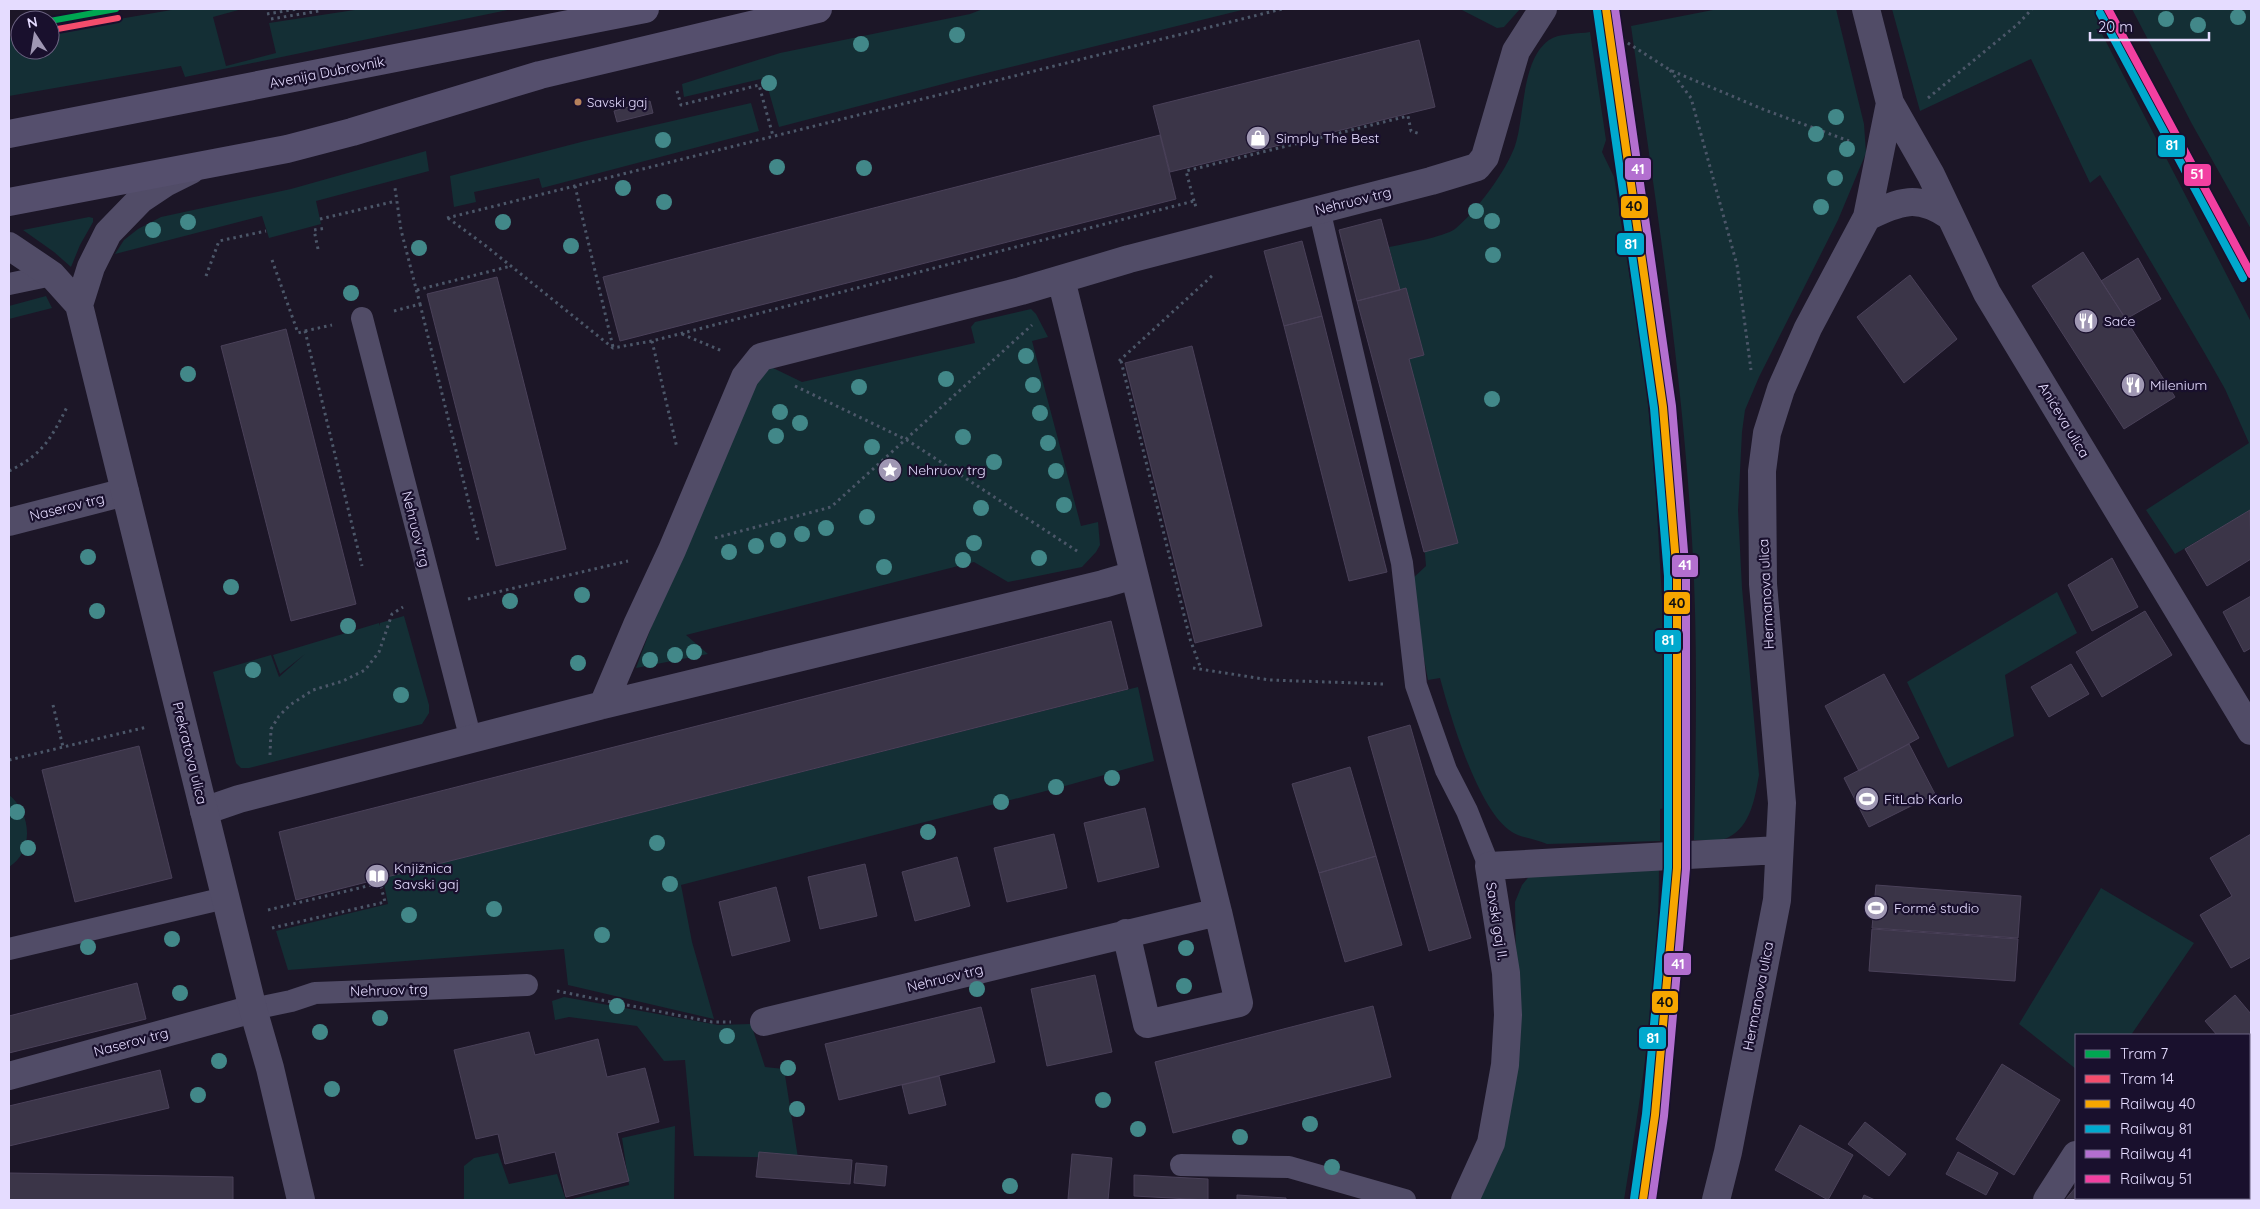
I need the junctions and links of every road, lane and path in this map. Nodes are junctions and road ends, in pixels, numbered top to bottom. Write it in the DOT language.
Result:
graph roads {
  1 [pos="297,9"];
  2 [pos="645,9"];
  3 [pos="818,9"];
  4 [pos="1282,9"];
  5 [pos="1543,9"];
  6 [pos="1866,9"];
  7 [pos="2032,9"];
  8 [pos="319,11"];
  9 [pos="267,14"];
  10 [pos="271,19"];
  11 [pos="1595,22"];
  12 [pos="1670,70"];
  13 [pos="678,91"];
  14 [pos="1926,100"];
  15 [pos="1890,103"];
  16 [pos="9,134"];
  17 [pos="1420,134"];
  18 [pos="773,136"];
  19 [pos="1855,143"];
  20 [pos="196,167"];
  21 [pos="575,185"];
  22 [pos="395,188"];
  23 [pos="396,200"];
  24 [pos="1194,201"];
  25 [pos="9,202"];
  26 [pos="1196,209"];
  27 [pos="1319,209"];
  28 [pos="1950,216"];
  29 [pos="1867,217"];
  30 [pos="320,219"];
  31 [pos="326,228"];
  32 [pos="266,231"];
  33 [pos="9,246"];
  34 [pos="318,249"];
  35 [pos="272,260"];
  36 [pos="511,266"];
  37 [pos="1215,273"];
  38 [pos="52,275"];
  39 [pos="206,276"];
  40 [pos="1061,279"];
  41 [pos="9,284"];
  42 [pos="417,290"];
  43 [pos="420,304"];
  44 [pos="79,305"];
  45 [pos="362,318"];
  46 [pos="1036,321"];
  47 [pos="682,334"];
  48 [pos="652,341"];
  49 [pos="613,348"];
  50 [pos="726,353"];
  51 [pos="1121,361"];
  52 [pos="1111,363"];
  53 [pos="1751,371"];
  54 [pos="792,384"];
  55 [pos="72,399"];
  56 [pos="907,440"];
  57 [pos="678,452"];
  58 [pos="9,471"];
  59 [pos="125,492"];
  60 [pos="9,522"];
  61 [pos="712,539"];
  62 [pos="478,540"];
  63 [pos="1084,555"];
  64 [pos="630,561"];
  65 [pos="362,566"];
  66 [pos="1134,575"];
  67 [pos="460,601"];
  68 [pos="409,605"];
  69 [pos="1186,666"];
  70 [pos="1201,669"];
  71 [pos="1386,684"];
  72 [pos="52,705"];
  73 [pos="603,705"];
  74 [pos="152,725"];
  75 [pos="2251,731"];
  76 [pos="470,740"];
  77 [pos="63,747"];
  78 [pos="270,758"];
  79 [pos="9,760"];
  80 [pos="204,810"];
  81 [pos="1779,850"];
  82 [pos="1489,866"];
  83 [pos="225,898"];
  84 [pos="268,910"];
  85 [pos="1218,912"];
  86 [pos="272,928"];
  87 [pos="1126,933"];
  88 [pos="9,950"];
  89 [pos="527,985"];
  90 [pos="253,1009"];
  91 [pos="764,1022"];
  92 [pos="9,1076"];
  93 [pos="2075,1158"];
  94 [pos="1181,1165"];
  95 [pos="301,1200"];
  96 [pos="1405,1200"];
  97 [pos="1465,1200"];
  98 [pos="1716,1200"];
  99 [pos="2047,1200"];
  1 -- 9 [label="path"];
  2 -- 16 [label="main road, Avenija Dubrovnik"];
  3 -- 20 [label="main road"];
  4 -- 18 [label="path"];
  5 -- 27 [label="street, Nehruov trg"];
  6 -- 15 [label="street, Hermanova ulica"];
  7 -- 14 [label="path"];
  8 -- 10 [label="path"];
  11 -- 12 [label="path"];
  12 -- 19 [label="path"];
  12 -- 53 [label="path"];
  13 -- 18 [label="path"];
  15 -- 28 [label="street, Anićeva ulica"];
  15 -- 29 [label="street, Hermanova ulica"];
  17 -- 24 [label="path"];
  18 -- 21 [label="path"];
  20 -- 25 [label="main road"];
  20 -- 44 [label="street"];
  21 -- 36 [label="path"];
  21 -- 49 [label="path"];
  22 -- 23 [label="path"];
  23 -- 30 [label="path"];
  23 -- 42 [label="path"];
  24 -- 26 [label="path"];
  24 -- 47 [label="path"];
  27 -- 40 [label="street, Nehruov trg"];
  27 -- 82 [label="lane"];
  28 -- 29 [label="street"];
  28 -- 75 [label="street, Anićeva ulica"];
  29 -- 81 [label="street, Hermanova ulica"];
  31 -- 34 [label="path"];
  32 -- 39 [label="path"];
  33 -- 38 [label="street"];
  35 -- 65 [label="path"];
  36 -- 42 [label="path"];
  36 -- 49 [label="path"];
  37 -- 51 [label="path"];
  38 -- 41 [label="lane"];
  38 -- 44 [label="street"];
  40 -- 66 [label="street"];
  40 -- 73 [label="street, Nehruov trg"];
  42 -- 43 [label="path"];
  43 -- 45 [label="path"];
  43 -- 62 [label="path"];
  44 -- 59 [label="street, Prekratova ulica"];
  45 -- 76 [label="lane, Nehruov trg"];
  46 -- 56 [label="path"];
  47 -- 48 [label="path"];
  47 -- 50 [label="path"];
  48 -- 49 [label="path"];
  48 -- 57 [label="path"];
  51 -- 52 [label="path"];
  51 -- 70 [label="path"];
  54 -- 56 [label="path"];
  55 -- 58 [label="path"];
  56 -- 61 [label="path"];
  56 -- 63 [label="path"];
  59 -- 60 [label="street, Naserov trg"];
  59 -- 80 [label="street, Prekratova ulica"];
  64 -- 67 [label="path"];
  66 -- 73 [label="street"];
  66 -- 85 [label="street"];
  68 -- 78 [label="path"];
  69 -- 70 [label="path"];
  70 -- 71 [label="path"];
  72 -- 77 [label="path"];
  73 -- 76 [label="street"];
  74 -- 77 [label="path"];
  76 -- 80 [label="street"];
  77 -- 79 [label="path"];
  80 -- 83 [label="street, Prekratova ulica"];
  81 -- 82 [label="street, Savski gaj II."];
  81 -- 98 [label="street, Hermanova ulica"];
  82 -- 97 [label="street, Savski gaj II."];
  83 -- 88 [label="lane"];
  83 -- 90 [label="street, Prekratova ulica"];
  84 -- 86 [label="path"];
  85 -- 87 [label="street, Nehruov trg"];
  85 -- 87 [label="street"];
  87 -- 91 [label="street, Nehruov trg"];
  89 -- 90 [label="lane, Nehruov trg"];
  89 -- 91 [label="path"];
  90 -- 92 [label="street, Naserov trg"];
  90 -- 95 [label="street, Prekratova ulica"];
  93 -- 99 [label="street"];
  94 -- 96 [label="lane"];
}
